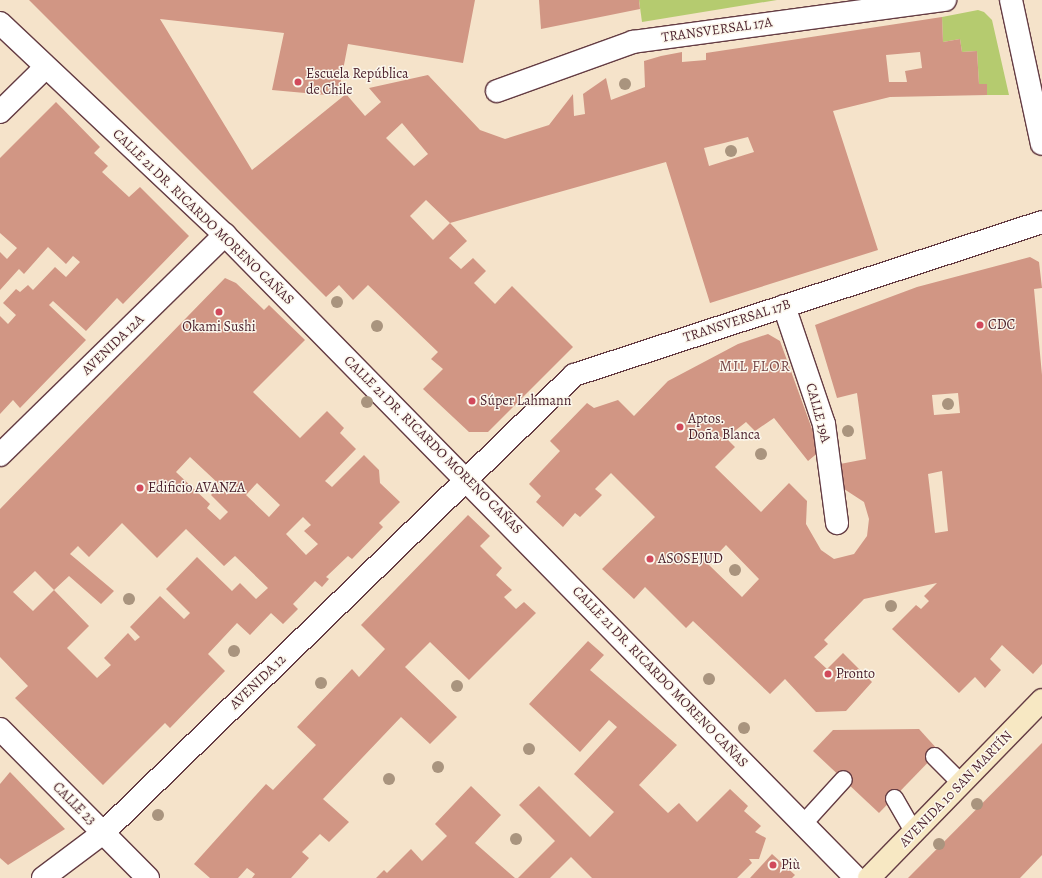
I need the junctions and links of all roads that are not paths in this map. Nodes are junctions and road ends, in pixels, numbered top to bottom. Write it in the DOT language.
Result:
graph roads {
  1 [pos="945,0"];
  2 [pos="1011,0"];
  3 [pos="0,23"];
  4 [pos="46,68"];
  5 [pos="497,91"];
  6 [pos="0,112"];
  7 [pos="1042,144"];
  8 [pos="1042,222"];
  9 [pos="225,235"];
  10 [pos="784,306"];
  11 [pos="0,455"];
  12 [pos="466,478"];
  13 [pos="837,523"];
  14 [pos="1042,700"];
  15 [pos="0,729"];
  16 [pos="934,756"];
  17 [pos="843,779"];
  18 [pos="961,783"];
  19 [pos="894,798"];
  20 [pos="803,823"];
  21 [pos="914,832"];
  22 [pos="103,833"];
  23 [pos="43,878"];
  24 [pos="148,878"];
  25 [pos="856,878"];
  26 [pos="870,878"];
  1 -- 5 [label="street, TRANSVERSAL 17A"];
  2 -- 7 [label="street"];
  3 -- 4 [label="street, CALLE 21 DR. RICARDO MORENO CAÑAS"];
  4 -- 6 [label="street"];
  4 -- 9 [label="street, CALLE 21 DR. RICARDO MORENO CAÑAS"];
  8 -- 10 [label="street, TRANSVERSAL 17B"];
  9 -- 11 [label="street, AVENIDA 12A"];
  9 -- 12 [label="street, CALLE 21 DR. RICARDO MORENO CAÑAS"];
  10 -- 12 [label="street, TRANSVERSAL 17B"];
  10 -- 13 [label="street, CALLE 19A"];
  12 -- 20 [label="street, CALLE 21 DR. RICARDO MORENO CAÑAS"];
  12 -- 22 [label="street, AVENIDA 12"];
  14 -- 18 [label="street, AVENIDA 10 SAN MARTÍN"];
  15 -- 22 [label="street, CALLE 23"];
  16 -- 18 [label="lane"];
  17 -- 20 [label="lane"];
  18 -- 21 [label="street, AVENIDA 10 SAN MARTÍN"];
  19 -- 21 [label="lane"];
  20 -- 25 [label="street, CALLE 21 DR. RICARDO MORENO CAÑAS"];
  21 -- 26 [label="street, AVENIDA 10 SAN MARTÍN"];
  22 -- 23 [label="street, AVENIDA 12"];
  22 -- 24 [label="street, CALLE 23"];
}
